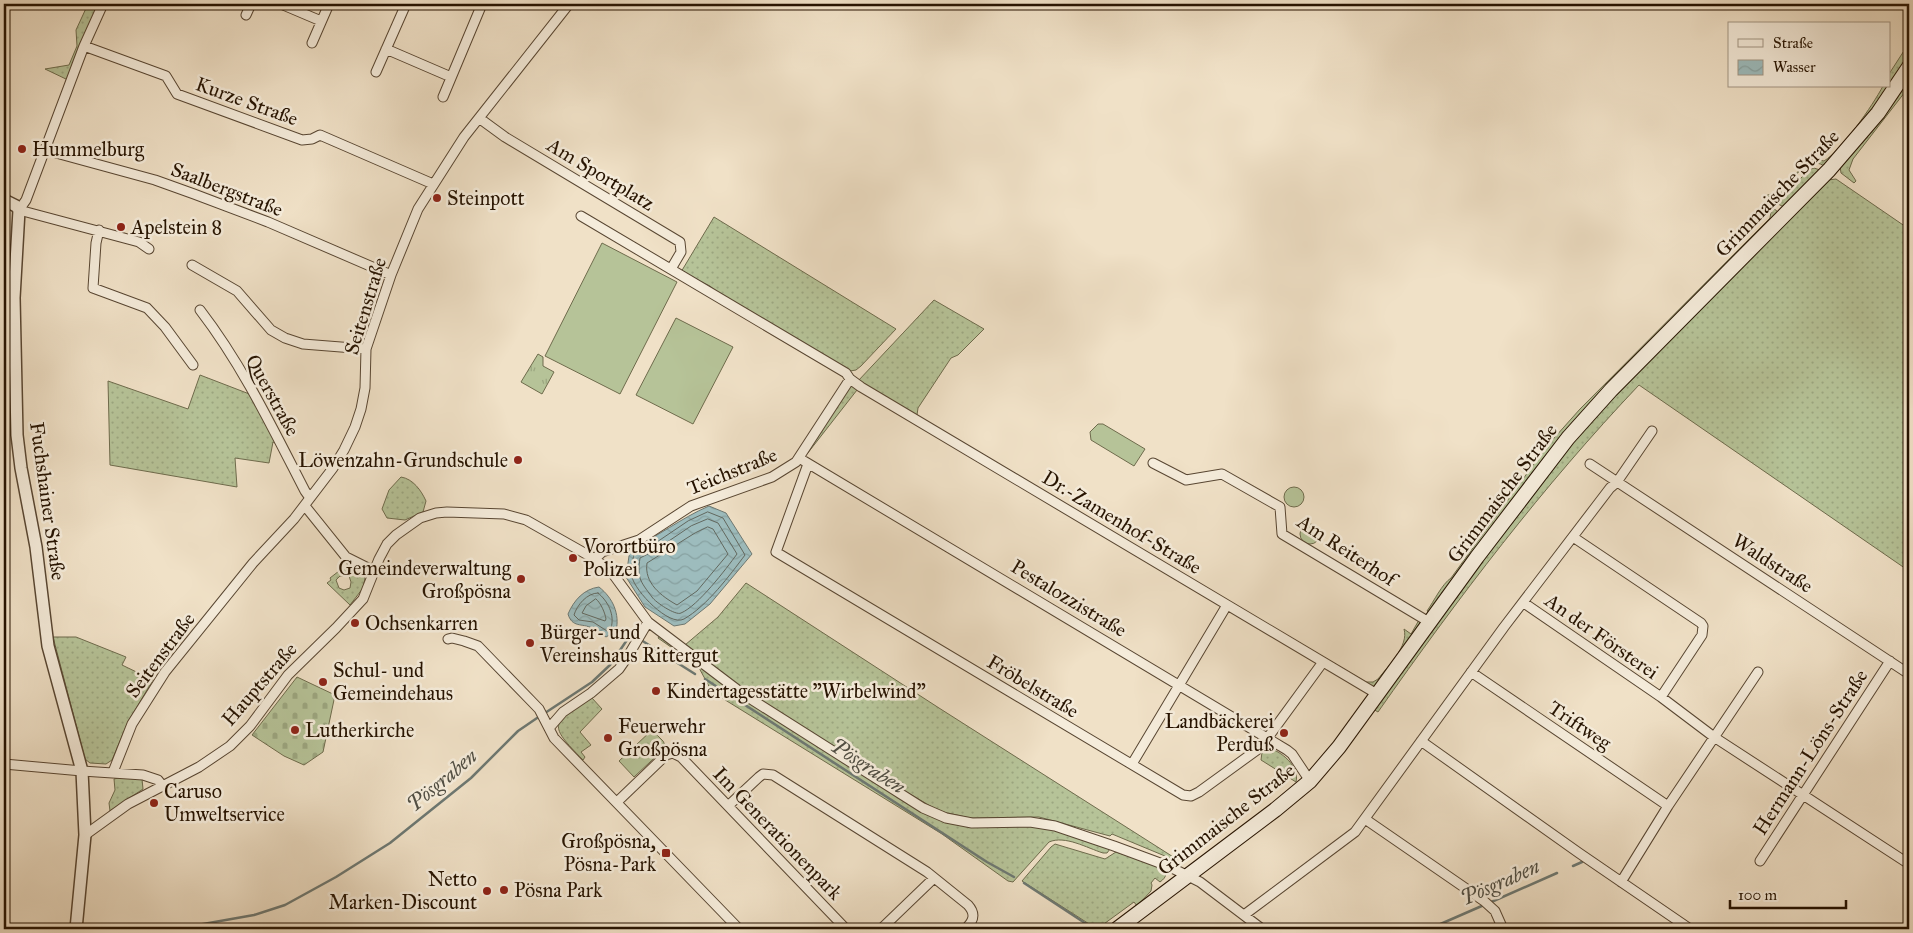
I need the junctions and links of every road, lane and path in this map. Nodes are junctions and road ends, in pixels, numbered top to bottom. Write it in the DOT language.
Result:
graph roads {
  1 [pos="103,4"];
  2 [pos="251,4"];
  3 [pos="281,4"];
  4 [pos="329,4"];
  5 [pos="406,4"];
  6 [pos="482,4"];
  7 [pos="569,4"];
  8 [pos="246,15"];
  9 [pos="321,21"];
  10 [pos="312,44"];
  11 [pos="84,46"];
  12 [pos="386,49"];
  13 [pos="1909,67"];
  14 [pos="376,72"];
  15 [pos="451,77"];
  16 [pos="442,97"];
  17 [pos="479,118"];
  18 [pos="45,150"];
  19 [pos="433,184"];
  20 [pos="4,200"];
  21 [pos="19,210"];
  22 [pos="581,216"];
  23 [pos="99,230"];
  24 [pos="149,249"];
  25 [pos="192,265"];
  26 [pos="671,269"];
  27 [pos="391,275"];
  28 [pos="200,310"];
  29 [pos="366,349"];
  30 [pos="193,365"];
  31 [pos="850,379"];
  32 [pos="1652,431"];
  33 [pos="799,458"];
  34 [pos="1152,463"];
  35 [pos="808,464"];
  36 [pos="1590,464"];
  37 [pos="1618,482"];
  38 [pos="308,502"];
  39 [pos="1573,537"];
  40 [pos="595,559"];
  41 [pos="374,571"];
  42 [pos="1524,603"];
  43 [pos="1227,605"];
  44 [pos="648,622"];
  45 [pos="1429,622"];
  46 [pos="448,639"];
  47 [pos="1890,661"];
  48 [pos="1323,662"];
  49 [pos="1471,672"];
  50 [pos="1758,672"];
  51 [pos="1909,674"];
  52 [pos="1180,685"];
  53 [pos="1377,694"];
  54 [pos="1661,697"];
  55 [pos="550,727"];
  56 [pos="1714,737"];
  57 [pos="1268,739"];
  58 [pos="1421,741"];
  59 [pos="4,764"];
  60 [pos="1132,764"];
  61 [pos="82,771"];
  62 [pos="113,772"];
  63 [pos="1310,781"];
  64 [pos="162,785"];
  65 [pos="1803,795"];
  66 [pos="617,802"];
  67 [pos="728,806"];
  68 [pos="1668,806"];
  69 [pos="1365,819"];
  70 [pos="84,835"];
  71 [pos="1760,862"];
  72 [pos="1909,864"];
  73 [pos="1188,876"];
  74 [pos="934,878"];
  75 [pos="1621,882"];
  76 [pos="1244,915"];
  77 [pos="1500,928"];
  78 [pos="76,929"];
  79 [pos="739,929"];
  80 [pos="846,929"];
  81 [pos="881,929"];
  82 [pos="965,929"];
  83 [pos="1117,929"];
  84 [pos="1262,929"];
  85 [pos="1690,929"];
  1 -- 11 [label="street, Fuchshainer Straße"];
  2 -- 8 [label="street"];
  3 -- 9 [label="street"];
  4 -- 9 [label="street"];
  5 -- 12 [label="street"];
  6 -- 15 [label="street"];
  7 -- 17 [label="street, Seitenstraße"];
  9 -- 10 [label="street"];
  11 -- 18 [label="street, Fuchshainer Straße"];
  11 -- 19 [label="street, Kurze Straße"];
  12 -- 14 [label="street"];
  12 -- 15 [label="street"];
  13 -- 45 [label="main road, Grimmaische Straße"];
  15 -- 16 [label="street"];
  17 -- 19 [label="street, Seitenstraße"];
  17 -- 26 [label="street, Am Sportplatz"];
  18 -- 21 [label="street, Fuchshainer Straße"];
  18 -- 27 [label="street, Saalbergstraße"];
  19 -- 27 [label="street, Seitenstraße"];
  20 -- 21 [label="street"];
  21 -- 23 [label="street"];
  21 -- 61 [label="street, Fuchshainer Straße"];
  22 -- 26 [label="street"];
  23 -- 24 [label="street"];
  23 -- 30 [label="street"];
  25 -- 29 [label="street, Querstraße"];
  26 -- 31 [label="street"];
  27 -- 29 [label="street, Seitenstraße"];
  28 -- 38 [label="street, Querstraße"];
  29 -- 38 [label="street, Seitenstraße"];
  31 -- 33 [label="street, Teichstraße"];
  31 -- 43 [label="street, Dr.-Zamenhof-Straße"];
  32 -- 37 [label="street"];
  33 -- 35 [label="street, Pestalozzistraße"];
  33 -- 40 [label="street, Teichstraße"];
  34 -- 45 [label="street, Am Reiterhof"];
  35 -- 52 [label="street, Pestalozzistraße"];
  35 -- 60 [label="street, Fröbelstraße"];
  36 -- 37 [label="street, Waldstraße"];
  37 -- 39 [label="street, An der Försterei"];
  37 -- 47 [label="street, Waldstraße"];
  38 -- 41 [label="street, Querstraße"];
  38 -- 62 [label="street, Seitenstraße"];
  39 -- 42 [label="street, An der Försterei"];
  39 -- 54 [label="street, An der Försterei"];
  40 -- 41 [label="street, Hauptstraße"];
  40 -- 44 [label="street, Hauptstraße"];
  41 -- 64 [label="street, Hauptstraße"];
  42 -- 49 [label="street, An der Försterei"];
  42 -- 54 [label="street, An der Försterei"];
  43 -- 48 [label="street, Dr.-Zamenhof-Straße"];
  43 -- 52 [label="street"];
  44 -- 55 [label="street"];
  44 -- 73 [label="street, Hauptstraße"];
  45 -- 53 [label="main road, Grimmaische Straße"];
  46 -- 55 [label="street"];
  47 -- 51 [label="street, Waldstraße"];
  47 -- 65 [label="street, Hermann-Löns-Straße"];
  48 -- 53 [label="street, Dr.-Zamenhof-Straße"];
  48 -- 57 [label="street, Fröbelstraße"];
  49 -- 58 [label="street"];
  49 -- 68 [label="street, Triftweg"];
  50 -- 56 [label="street"];
  52 -- 57 [label="street, Pestalozzistraße"];
  52 -- 60 [label="street"];
  53 -- 63 [label="main road, Grimmaische Straße"];
  54 -- 56 [label="street, An der Försterei"];
  55 -- 66 [label="street"];
  56 -- 65 [label="street, An der Försterei"];
  56 -- 68 [label="street"];
  57 -- 60 [label="street, Fröbelstraße"];
  57 -- 63 [label="street, Pestalozzistraße"];
  58 -- 69 [label="street"];
  58 -- 75 [label="street"];
  59 -- 61 [label="street"];
  61 -- 62 [label="street"];
  61 -- 70 [label="street, Fuchshainer Straße"];
  62 -- 64 [label="street"];
  63 -- 73 [label="main road, Grimmaische Straße"];
  64 -- 70 [label="street, Hauptstraße"];
  65 -- 71 [label="street, Hermann-Löns-Straße"];
  65 -- 72 [label="street, An der Försterei"];
  66 -- 67 [label="street, Im Generationenpark"];
  66 -- 79 [label="street"];
  67 -- 74 [label="street"];
  67 -- 80 [label="street, Im Generationenpark"];
  68 -- 75 [label="street"];
  69 -- 76 [label="street"];
  69 -- 77 [label="street"];
  70 -- 78 [label="street"];
  73 -- 76 [label="street, Hauptstraße"];
  73 -- 83 [label="main road, Grimmaische Straße"];
  74 -- 81 [label="street"];
  74 -- 82 [label="street"];
  75 -- 85 [label="street"];
  76 -- 84 [label="street, Hauptstraße"];
}
